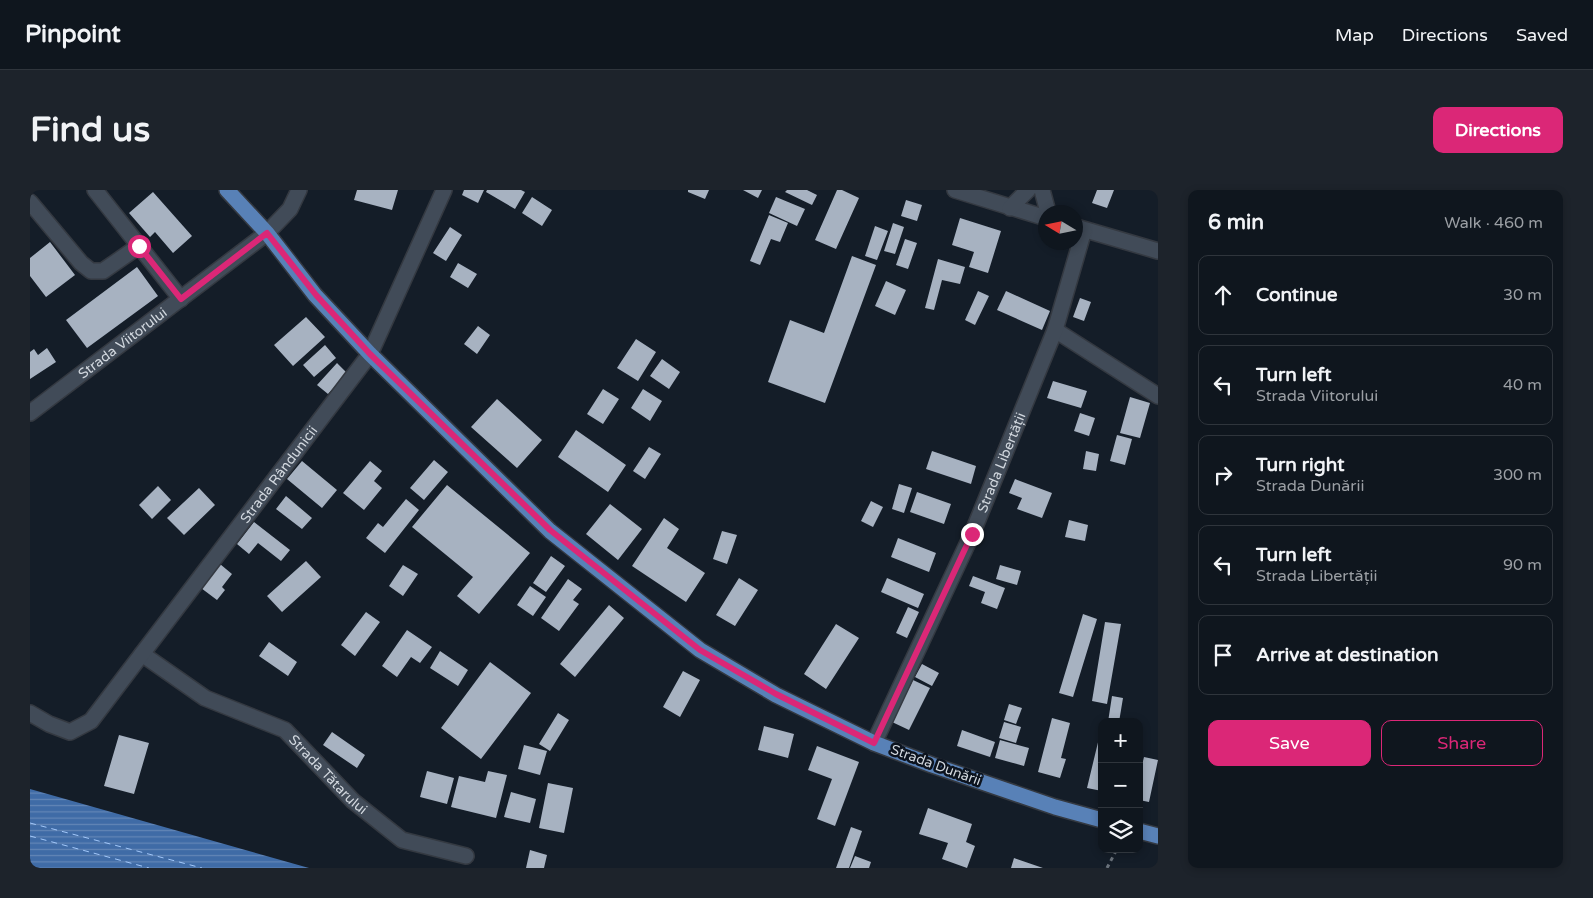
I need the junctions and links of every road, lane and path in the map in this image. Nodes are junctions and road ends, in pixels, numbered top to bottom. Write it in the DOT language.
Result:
graph roads {
  1 [pos="95,190"];
  2 [pos="227,190"];
  3 [pos="299,190"];
  4 [pos="444,190"];
  5 [pos="955,190"];
  6 [pos="1028,190"];
  7 [pos="1042,190"];
  8 [pos="30,202"];
  9 [pos="1046,205"];
  10 [pos="1010,208"];
  11 [pos="1038,216"];
  12 [pos="1083,229"];
  13 [pos="267,233"];
  14 [pos="139,246"];
  15 [pos="1075,250"];
  16 [pos="1158,251"];
  17 [pos="181,299"];
  18 [pos="1055,330"];
  19 [pos="370,354"];
  20 [pos="1158,396"];
  21 [pos="30,414"];
  22 [pos="142,654"];
  23 [pos="30,713"];
  24 [pos="874,743"];
  25 [pos="1098,819"];
  26 [pos="1143,832"];
  27 [pos="1158,836"];
  28 [pos="1115,853"];
  29 [pos="466,856"];
  30 [pos="1107,868"];
  1 -- 14 [label="street"];
  2 -- 13 [label="main road, Strada Dunării"];
  3 -- 13 [label="street, Strada Viitorului"];
  4 -- 19 [label="street, Strada Rândunicii"];
  5 -- 10 [label="street"];
  6 -- 10 [label="street"];
  7 -- 9 [label="street"];
  8 -- 14 [label="street"];
  10 -- 11 [label="street"];
  12 -- 16 [label="street"];
  13 -- 17 [label="street, Strada Viitorului"];
  13 -- 19 [label="main road, Strada Dunării"];
  14 -- 17 [label="street"];
  15 -- 18 [label="street, Strada Libertății"];
  17 -- 21 [label="street, Strada Viitorului"];
  18 -- 20 [label="street"];
  18 -- 24 [label="street, Strada Libertății"];
  19 -- 22 [label="street, Strada Rândunicii"];
  19 -- 24 [label="main road, Strada Dunării"];
  22 -- 23 [label="street, Strada Rândunicii"];
  22 -- 29 [label="street, Strada Tătarului"];
  24 -- 25 [label="main road, Strada Dunării"];
  26 -- 27 [label="main road"];
  28 -- 30 [label="path"];
}
